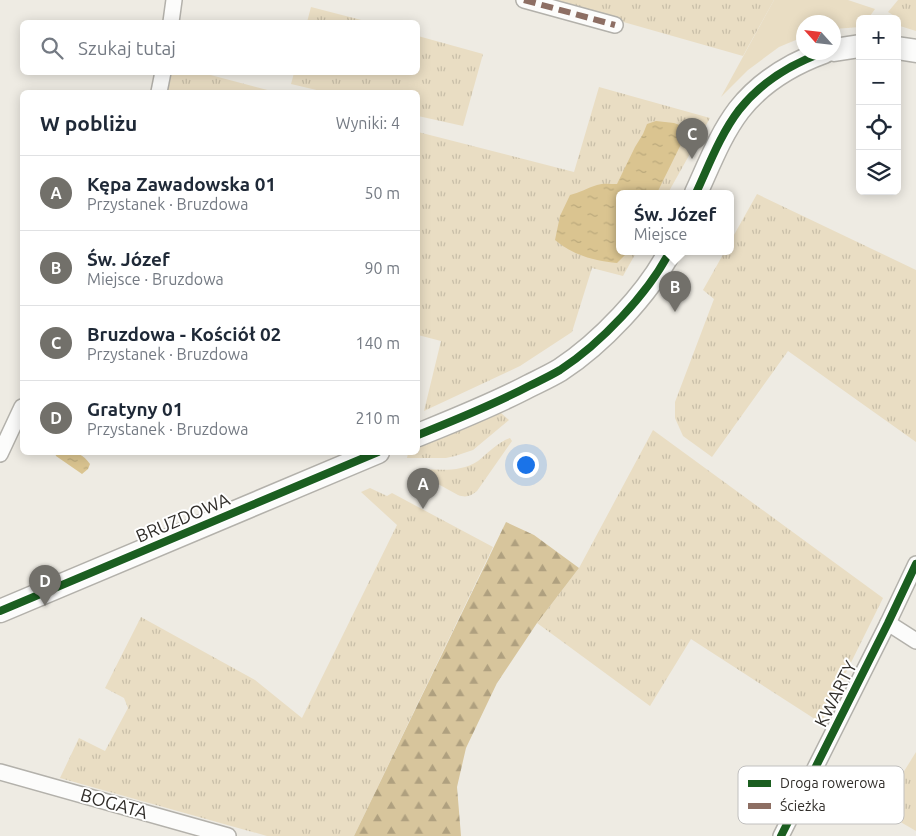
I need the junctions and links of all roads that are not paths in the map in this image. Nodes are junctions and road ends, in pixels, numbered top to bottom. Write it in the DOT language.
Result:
graph roads {
  1 [pos="174,0"];
  2 [pos="524,0"];
  3 [pos="171,20"];
  4 [pos="615,25"];
  5 [pos="856,47"];
  6 [pos="841,49"];
  7 [pos="901,49"];
  8 [pos="916,51"];
  9 [pos="804,60"];
  10 [pos="162,75"];
  11 [pos="159,90"];
  12 [pos="697,190"];
  13 [pos="667,255"];
  14 [pos="20,411"];
  15 [pos="420,435"];
  16 [pos="0,454"];
  17 [pos="371,455"];
  18 [pos="916,564"];
  19 [pos="0,611"];
  20 [pos="888,623"];
  21 [pos="916,641"];
  22 [pos="816,766"];
  23 [pos="0,772"];
  24 [pos="787,824"];
  25 [pos="228,836"];
  26 [pos="781,836"];
  1 -- 3 [label="street"];
  2 -- 4 [label="street"];
  5 -- 6 [label="street"];
  7 -- 8 [label="street"];
  9 -- 12 [label="street"];
  10 -- 11 [label="street"];
  13 -- 15 [label="street"];
  14 -- 16 [label="street"];
  17 -- 19 [label="street, BRUZDOWA"];
  18 -- 20 [label="street, KWARTY"];
  20 -- 21 [label="street"];
  20 -- 22 [label="street, KWARTY"];
  23 -- 25 [label="street, BOGATA"];
  24 -- 26 [label="street, KWARTY"];
}
